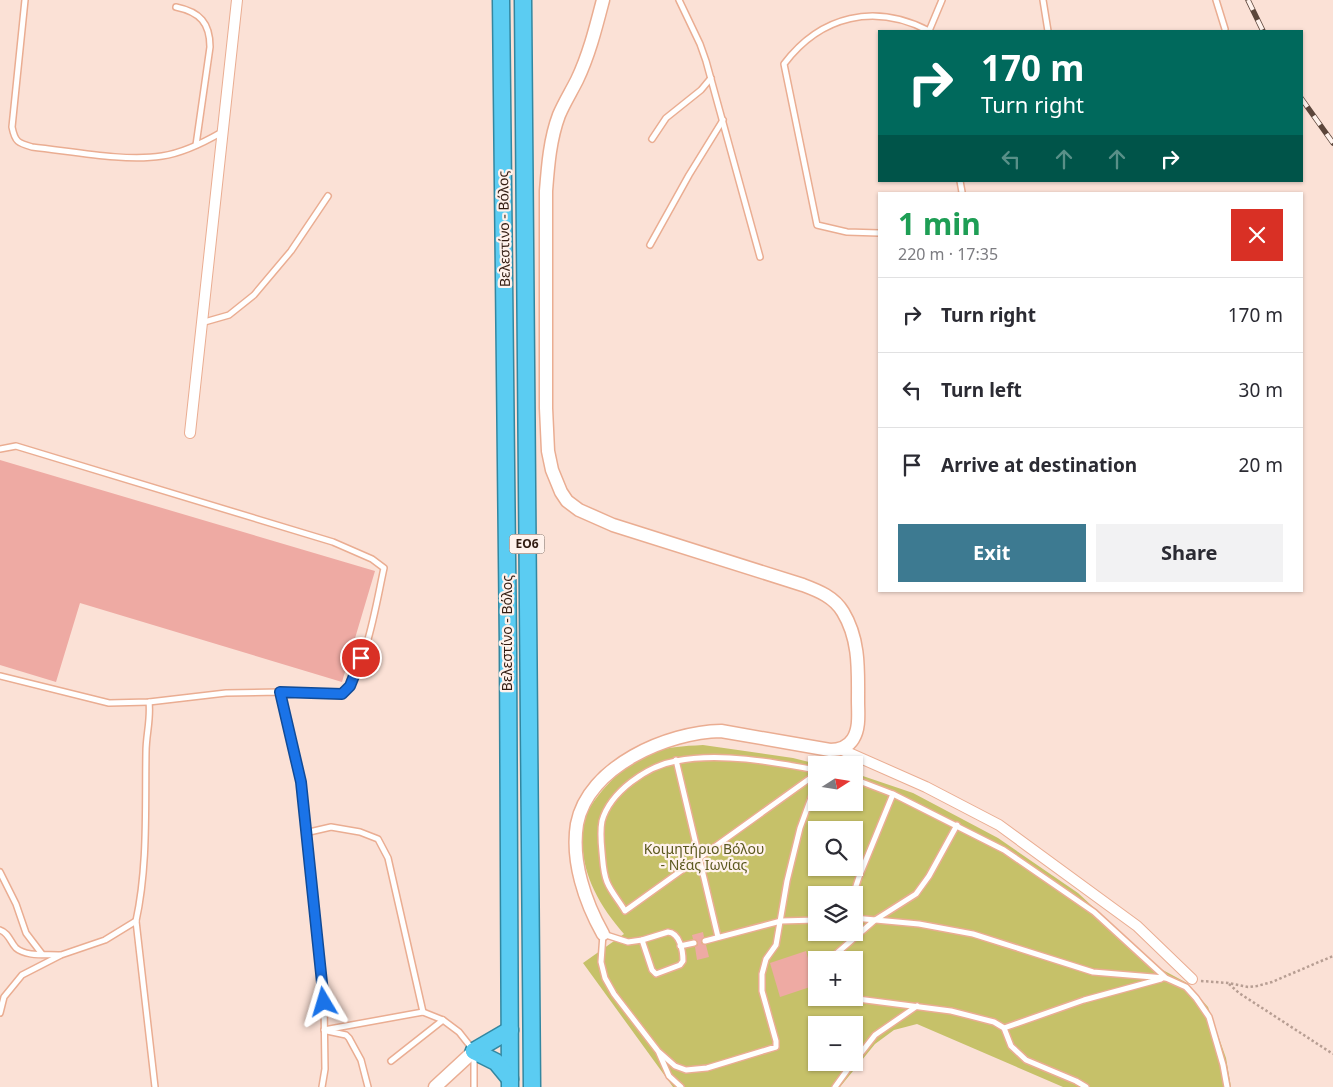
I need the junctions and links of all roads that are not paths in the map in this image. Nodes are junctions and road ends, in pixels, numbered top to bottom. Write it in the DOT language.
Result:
graph roads {
  1 [pos="25,0"];
  2 [pos="237,0"];
  3 [pos="502,0"];
  4 [pos="524,0"];
  5 [pos="603,0"];
  6 [pos="679,0"];
  7 [pos="942,0"];
  8 [pos="1043,0"];
  9 [pos="1216,0"];
  10 [pos="176,6"];
  11 [pos="1225,29"];
  12 [pos="927,30"];
  13 [pos="929,30"];
  14 [pos="1048,30"];
  15 [pos="711,78"];
  16 [pos="723,120"];
  17 [pos="222,132"];
  18 [pos="652,139"];
  19 [pos="196,146"];
  20 [pos="328,196"];
  21 [pos="878,233"];
  22 [pos="650,244"];
  23 [pos="760,258"];
  24 [pos="201,323"];
  25 [pos="190,433"];
  26 [pos="0,449"];
  27 [pos="0,676"];
  28 [pos="280,692"];
  29 [pos="149,702"];
  30 [pos="840,749"];
  31 [pos="676,760"];
  32 [pos="808,769"];
  33 [pos="808,780"];
  34 [pos="863,782"];
  35 [pos="893,794"];
  36 [pos="808,806"];
  37 [pos="957,824"];
  38 [pos="306,833"];
  39 [pos="699,857"];
  40 [pos="0,872"];
  41 [pos="856,886"];
  42 [pos="863,919"];
  43 [pos="808,920"];
  44 [pos="875,920"];
  45 [pos="136,921"];
  46 [pos="781,921"];
  47 [pos="0,930"];
  48 [pos="603,934"];
  49 [pos="718,937"];
  50 [pos="642,940"];
  51 [pos="705,941"];
  52 [pos="694,943"];
  53 [pos="680,946"];
  54 [pos="839,951"];
  55 [pos="42,954"];
  56 [pos="61,955"];
  57 [pos="1166,978"];
  58 [pos="1192,979"];
  59 [pos="863,1000"];
  60 [pos="917,1006"];
  61 [pos="0,1012"];
  62 [pos="423,1012"];
  63 [pos="443,1020"];
  64 [pos="1004,1028"];
  65 [pos="324,1030"];
  66 [pos="510,1030"];
  67 [pos="863,1050"];
  68 [pos="474,1051"];
  69 [pos="658,1051"];
  70 [pos="391,1061"];
  71 [pos="847,1071"];
  72 [pos="510,1083"];
  73 [pos="155,1087"];
  74 [pos="322,1087"];
  75 [pos="368,1087"];
  76 [pos="435,1087"];
  77 [pos="474,1087"];
  78 [pos="532,1087"];
  79 [pos="681,1087"];
  80 [pos="835,1087"];
  81 [pos="1086,1087"];
  82 [pos="1227,1087"];
  1 -- 19 [label="lane"];
  2 -- 17 [label="street"];
  3 -- 66 [label="highway, Βελεστίνο - Βόλος / ΕΟ6"];
  4 -- 78 [label="highway, Βελεστίνο - Βόλος / ΕΟ6"];
  5 -- 30 [label="street"];
  6 -- 15 [label="lane"];
  7 -- 13 [label="lane"];
  8 -- 14 [label="lane"];
  9 -- 11 [label="lane"];
  10 -- 19 [label="lane"];
  12 -- 21 [label="lane"];
  15 -- 16 [label="lane"];
  15 -- 18 [label="lane"];
  16 -- 22 [label="lane"];
  16 -- 23 [label="lane"];
  17 -- 19 [label="lane"];
  17 -- 24 [label="street"];
  20 -- 24 [label="lane"];
  24 -- 25 [label="street"];
  26 -- 28 [label="lane"];
  27 -- 29 [label="lane"];
  28 -- 29 [label="lane"];
  28 -- 38 [label="lane"];
  29 -- 45 [label="lane"];
  30 -- 48 [label="street"];
  30 -- 58 [label="street"];
  31 -- 32 [label="lane"];
  31 -- 39 [label="lane"];
  31 -- 39 [label="lane"];
  33 -- 39 [label="lane"];
  34 -- 35 [label="lane"];
  35 -- 37 [label="lane"];
  35 -- 41 [label="lane"];
  36 -- 46 [label="lane"];
  37 -- 44 [label="lane"];
  37 -- 57 [label="lane"];
  38 -- 62 [label="lane"];
  38 -- 65 [label="lane"];
  39 -- 49 [label="lane"];
  40 -- 55 [label="lane"];
  42 -- 44 [label="lane"];
  43 -- 46 [label="lane"];
  44 -- 54 [label="lane"];
  44 -- 57 [label="lane"];
  45 -- 56 [label="lane"];
  45 -- 73 [label="lane"];
  46 -- 49 [label="lane"];
  46 -- 69 [label="lane"];
  47 -- 55 [label="lane"];
  48 -- 50 [label="lane"];
  48 -- 69 [label="lane"];
  49 -- 51 [label="lane"];
  50 -- 53 [label="lane"];
  50 -- 53 [label="lane"];
  52 -- 53 [label="lane"];
  55 -- 56 [label="lane"];
  56 -- 61 [label="lane"];
  57 -- 64 [label="lane"];
  57 -- 82 [label="lane"];
  59 -- 60 [label="lane"];
  60 -- 64 [label="lane"];
  60 -- 67 [label="lane"];
  62 -- 63 [label="lane"];
  62 -- 65 [label="lane"];
  63 -- 68 [label="lane"];
  63 -- 70 [label="lane"];
  64 -- 81 [label="lane"];
  65 -- 74 [label="lane"];
  65 -- 75 [label="lane"];
  66 -- 68 [label="highway"];
  66 -- 72 [label="highway, Βελεστίνο - Βόλος / ΕΟ6"];
  68 -- 72 [label="highway"];
  68 -- 76 [label="street"];
  68 -- 77 [label="lane"];
  69 -- 79 [label="lane"];
  71 -- 80 [label="lane"];
}
